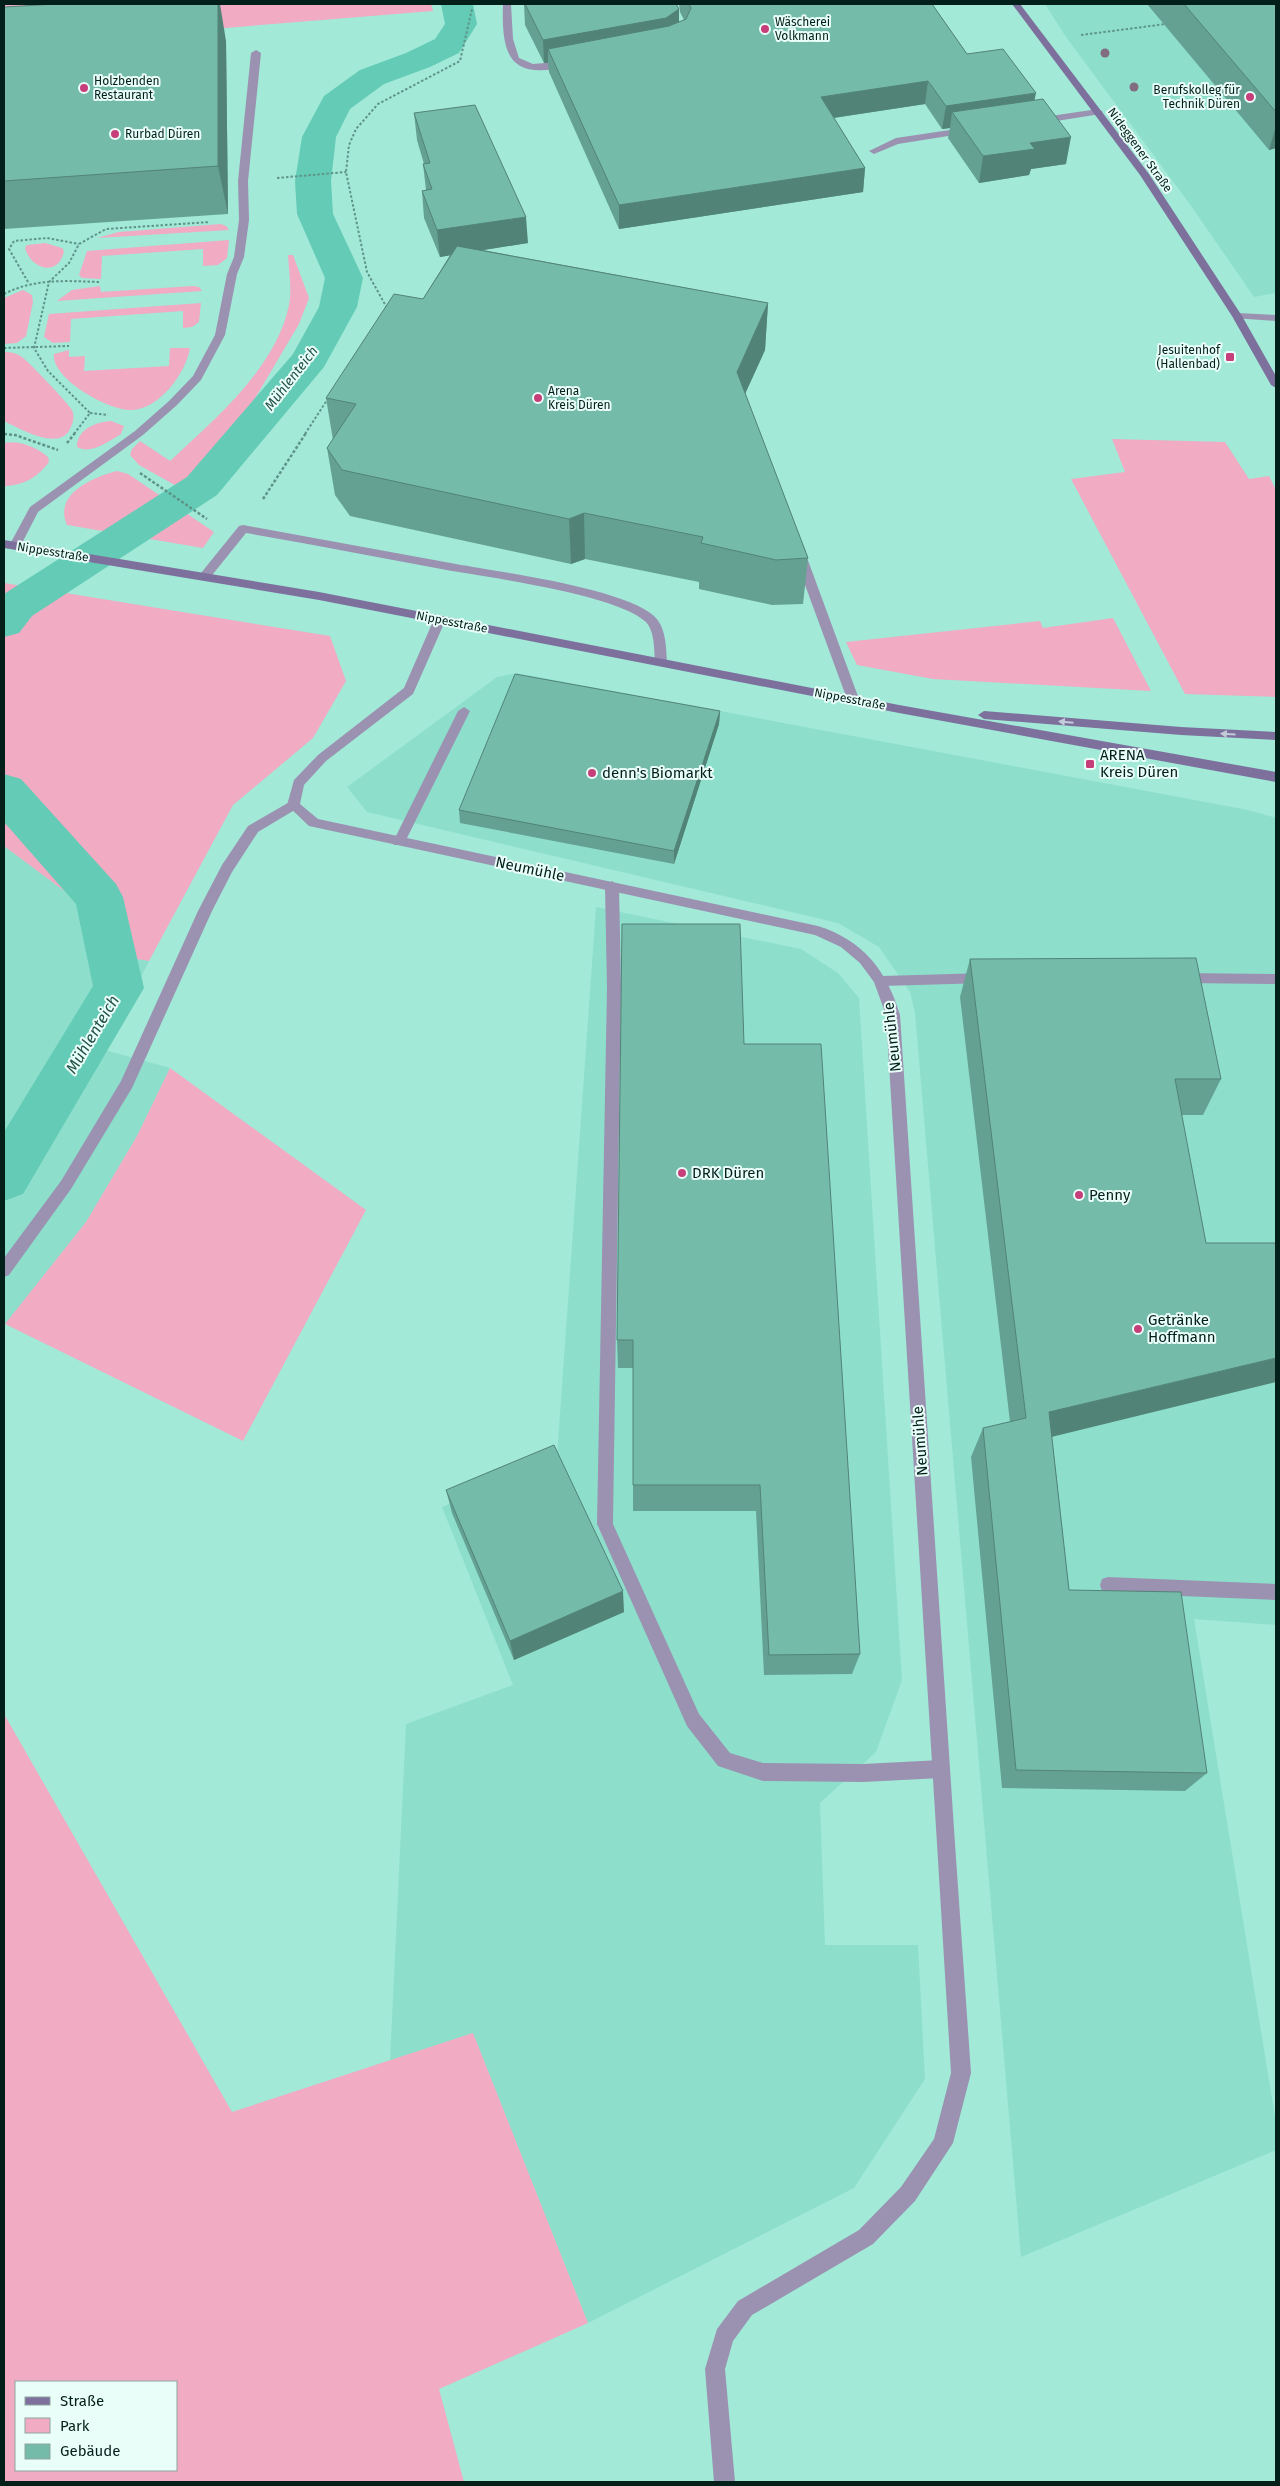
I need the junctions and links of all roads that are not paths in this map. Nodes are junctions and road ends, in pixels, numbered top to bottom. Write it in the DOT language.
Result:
graph roads {
  1 [pos="507,4"];
  2 [pos="1016,4"];
  3 [pos="256,53"];
  4 [pos="577,62"];
  5 [pos="1098,112"];
  6 [pos="1022,123"];
  7 [pos="984,128"];
  8 [pos="874,151"];
  9 [pos="1237,316"];
  10 [pos="1276,318"];
  11 [pos="1276,386"];
  12 [pos="9,545"];
  13 [pos="796,545"];
  14 [pos="205,576"];
  15 [pos="440,619"];
  16 [pos="660,662"];
  17 [pos="853,699"];
  18 [pos="899,709"];
  19 [pos="464,711"];
  20 [pos="1276,736"];
  21 [pos="1276,777"];
  22 [pos="293,804"];
  23 [pos="399,842"];
  24 [pos="612,886"];
  25 [pos="1002,978"];
  26 [pos="1167,978"];
  27 [pos="1276,979"];
  28 [pos="882,981"];
  29 [pos="4,1270"];
  30 [pos="1108,1585"];
  31 [pos="1276,1592"];
  32 [pos="942,1769"];
  33 [pos="724,2482"];
  1 -- 4 [label="street"];
  2 -- 5 [label="street, Nideggener Straße"];
  3 -- 12 [label="street"];
  5 -- 6 [label="street"];
  5 -- 9 [label="street, Nideggener Straße"];
  7 -- 8 [label="street"];
  9 -- 10 [label="street"];
  9 -- 11 [label="street, Nideggener Straße"];
  12 -- 14 [label="street, Nippesstraße"];
  13 -- 17 [label="street"];
  14 -- 15 [label="street, Nippesstraße"];
  14 -- 16 [label="street"];
  15 -- 16 [label="street, Nippesstraße"];
  15 -- 22 [label="street"];
  16 -- 17 [label="street, Nippesstraße"];
  17 -- 18 [label="street, Nippesstraße"];
  20 -- 18 [label="street, Nippesstraße, one-way"];
  18 -- 21 [label="street, Nippesstraße"];
  19 -- 23 [label="street"];
  22 -- 23 [label="street, Neumühle"];
  22 -- 29 [label="street"];
  23 -- 24 [label="street, Neumühle"];
  24 -- 28 [label="street, Neumühle"];
  24 -- 32 [label="street"];
  25 -- 28 [label="street"];
  26 -- 27 [label="street"];
  28 -- 32 [label="street, Neumühle"];
  30 -- 31 [label="street"];
  32 -- 33 [label="street, Neumühle"];
}
